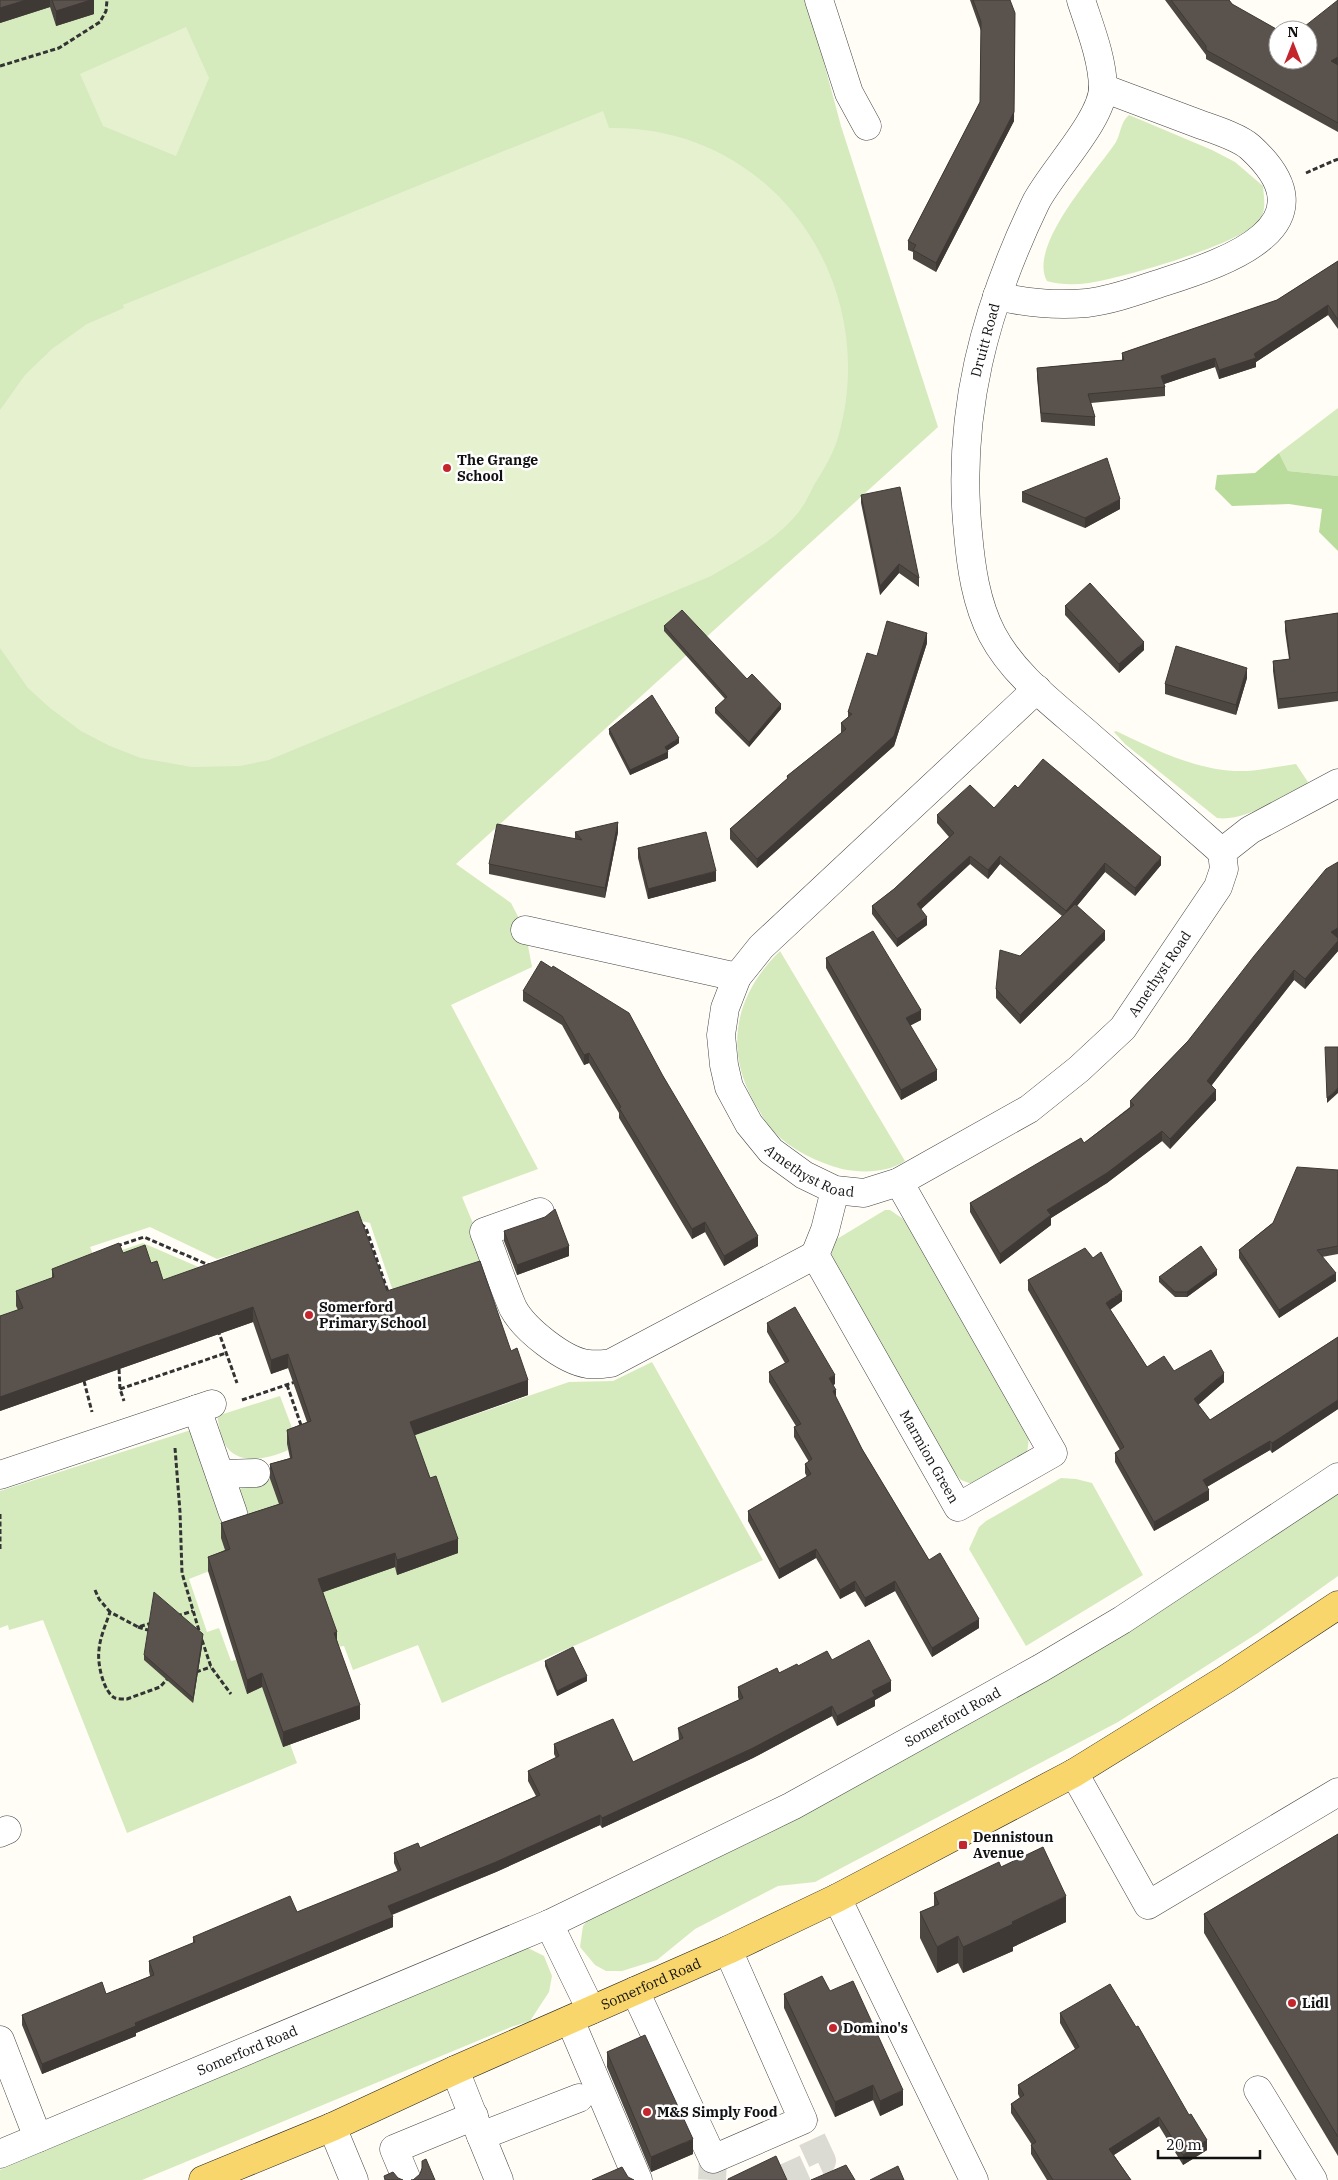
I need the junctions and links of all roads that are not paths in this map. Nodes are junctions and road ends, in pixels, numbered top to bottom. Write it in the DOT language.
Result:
graph roads {
  1 [pos="819,0"];
  2 [pos="1081,0"];
  3 [pos="1103,88"];
  4 [pos="868,126"];
  5 [pos="997,296"];
  6 [pos="1037,689"];
  7 [pos="1338,783"];
  8 [pos="1222,852"];
  9 [pos="525,930"];
  10 [pos="737,977"];
  11 [pos="899,1182"];
  12 [pos="835,1190"];
  13 [pos="540,1212"];
  14 [pos="815,1255"];
  15 [pos="256,1473"];
  16 [pos="220,1474"];
  17 [pos="0,1475"];
  18 [pos="1338,1477"];
  19 [pos="234,1513"];
  20 [pos="1338,1605"];
  21 [pos="1074,1773"];
  22 [pos="1338,1792"];
  23 [pos="837,1898"];
  24 [pos="549,1924"];
  25 [pos="728,1950"];
  26 [pos="635,1991"];
  27 [pos="580,2015"];
  28 [pos="0,2040"];
  29 [pos="455,2070"];
  30 [pos="1258,2090"];
  31 [pos="579,2098"];
  32 [pos="478,2126"];
  33 [pos="332,2127"];
  34 [pos="38,2138"];
  35 [pos="0,2154"];
  36 [pos="203,2180"];
  37 [pos="354,2180"];
  38 [pos="407,2180"];
  39 [pos="499,2180"];
  40 [pos="638,2180"];
  41 [pos="974,2180"];
  42 [pos="1313,2180"];
  1 -- 4 [label="street"];
  2 -- 3 [label="street, Druitt Road"];
  3 -- 5 [label="street, Druitt Road"];
  3 -- 5 [label="street"];
  5 -- 6 [label="street, Druitt Road"];
  6 -- 8 [label="street, Druitt Road"];
  6 -- 10 [label="street, Amethyst Road"];
  7 -- 8 [label="street"];
  8 -- 11 [label="street, Amethyst Road"];
  9 -- 10 [label="street"];
  10 -- 12 [label="street, Amethyst Road"];
  11 -- 12 [label="street, Amethyst Road"];
  11 -- 14 [label="street, Marmion Green"];
  12 -- 14 [label="street"];
  13 -- 14 [label="street"];
  15 -- 16 [label="street"];
  16 -- 17 [label="street"];
  16 -- 19 [label="street"];
  18 -- 24 [label="street, Somerford Road"];
  20 -- 21 [label="main road, Somerford Road"];
  21 -- 22 [label="street"];
  21 -- 23 [label="main road, Somerford Road"];
  23 -- 25 [label="main road, Somerford Road"];
  23 -- 41 [label="street"];
  24 -- 27 [label="street, Somerford Road"];
  24 -- 34 [label="street, Somerford Road"];
  25 -- 26 [label="main road, Somerford Road"];
  25 -- 26 [label="street"];
  26 -- 27 [label="main road, Somerford Road"];
  27 -- 29 [label="main road, Somerford Road"];
  27 -- 40 [label="street"];
  28 -- 34 [label="street"];
  29 -- 32 [label="street"];
  29 -- 33 [label="main road, Somerford Road"];
  30 -- 42 [label="street"];
  31 -- 32 [label="street"];
  32 -- 38 [label="street"];
  32 -- 39 [label="street"];
  33 -- 36 [label="main road, Somerford Road"];
  33 -- 37 [label="street"];
  34 -- 35 [label="street, Somerford Road"];
}
